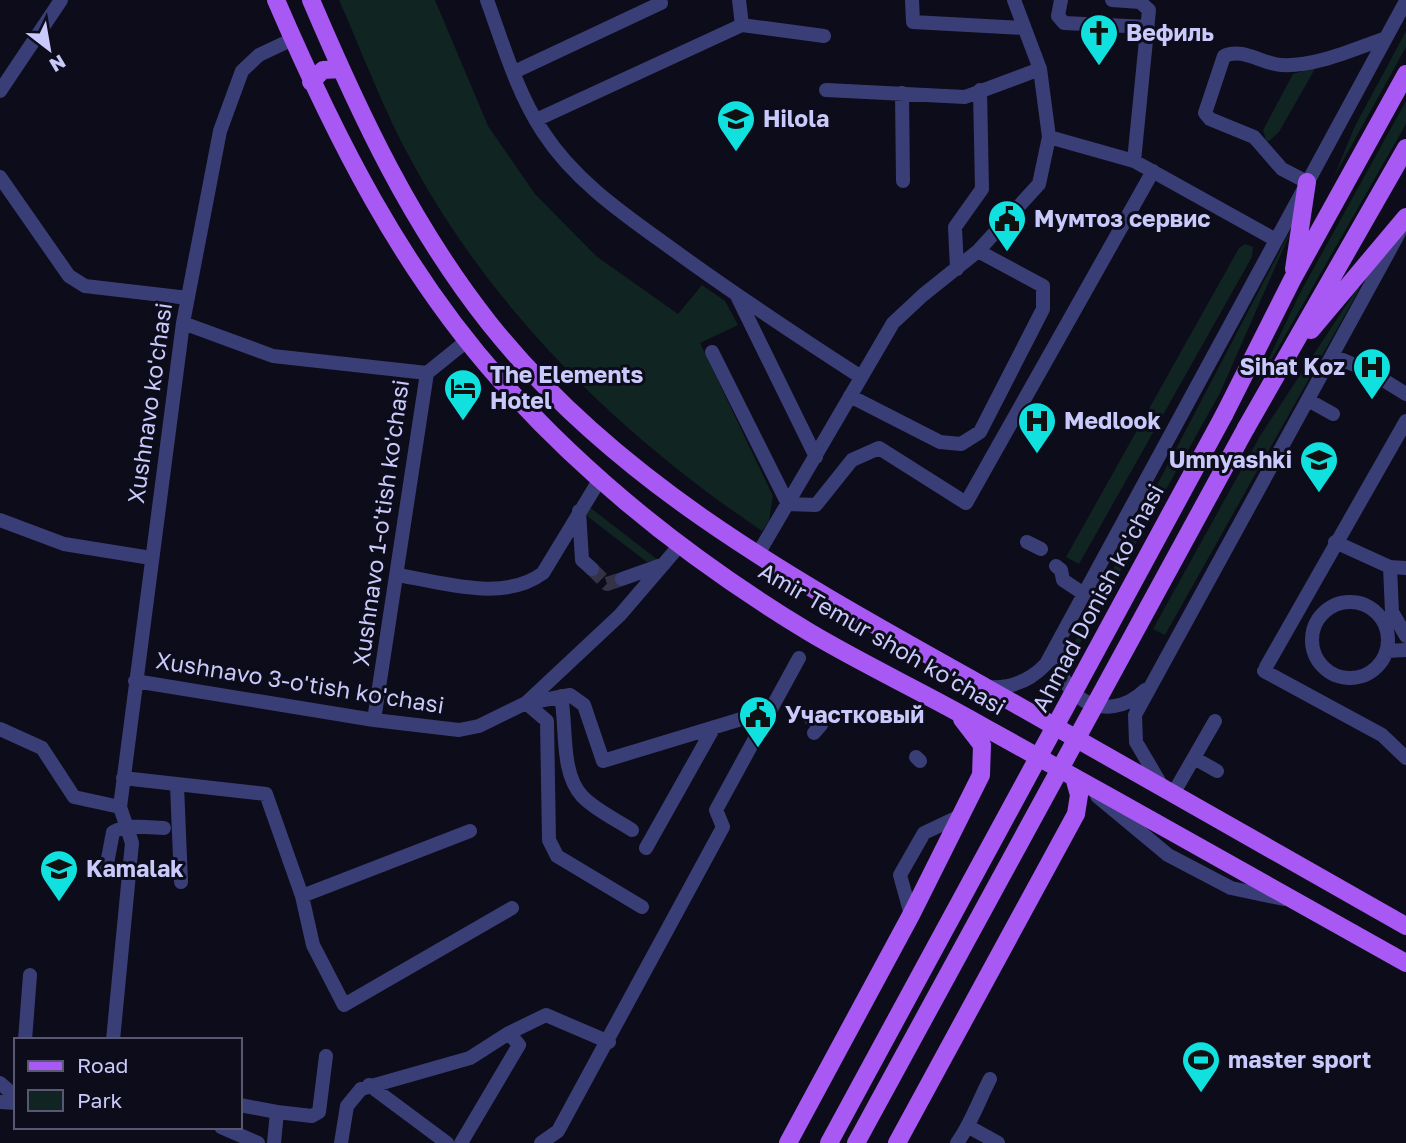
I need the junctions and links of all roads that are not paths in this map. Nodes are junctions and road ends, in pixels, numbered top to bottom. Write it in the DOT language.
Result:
graph roads {
  1 [pos="61,0"];
  2 [pos="276,0"];
  3 [pos="311,0"];
  4 [pos="486,0"];
  5 [pos="739,0"];
  6 [pos="912,0"];
  7 [pos="1014,0"];
  8 [pos="1061,0"];
  9 [pos="1112,0"];
  10 [pos="663,1"];
  11 [pos="1406,1"];
  12 [pos="742,25"];
  13 [pos="1148,27"];
  14 [pos="1024,28"];
  15 [pos="824,36"];
  16 [pos="1386,38"];
  17 [pos="293,39"];
  18 [pos="341,69"];
  19 [pos="1040,69"];
  20 [pos="514,72"];
  21 [pos="1406,74"];
  22 [pos="311,82"];
  23 [pos="826,90"];
  24 [pos="980,90"];
  25 [pos="0,91"];
  26 [pos="902,93"];
  27 [pos="536,120"];
  28 [pos="1049,137"];
  29 [pos="1406,148"];
  30 [pos="1134,161"];
  31 [pos="1153,172"];
  32 [pos="0,177"];
  33 [pos="903,181"];
  34 [pos="1307,182"];
  35 [pos="1406,218"];
  36 [pos="1276,240"];
  37 [pos="978,251"];
  38 [pos="957,269"];
  39 [pos="1292,280"];
  40 [pos="738,297"];
  41 [pos="188,298"];
  42 [pos="183,323"];
  43 [pos="468,340"];
  44 [pos="712,352"];
  45 [pos="1333,356"];
  46 [pos="1282,365"];
  47 [pos="427,373"];
  48 [pos="862,377"];
  49 [pos="1406,394"];
  50 [pos="850,397"];
  51 [pos="1308,400"];
  52 [pos="1333,414"];
  53 [pos="1406,421"];
  54 [pos="816,457"];
  55 [pos="600,479"];
  56 [pos="789,504"];
  57 [pos="579,512"];
  58 [pos="0,520"];
  59 [pos="1335,541"];
  60 [pos="1027,542"];
  61 [pos="680,545"];
  62 [pos="1041,549"];
  63 [pos="758,554"];
  64 [pos="151,558"];
  65 [pos="668,562"];
  66 [pos="1056,566"];
  67 [pos="1390,567"];
  68 [pos="1406,568"];
  69 [pos="592,569"];
  70 [pos="397,575"];
  71 [pos="622,579"];
  72 [pos="1084,594"];
  73 [pos="1406,636"];
  74 [pos="1061,639"];
  75 [pos="1406,650"];
  76 [pos="1387,651"];
  77 [pos="799,658"];
  78 [pos="135,681"];
  79 [pos="1152,681"];
  80 [pos="984,686"];
  81 [pos="561,696"];
  82 [pos="526,703"];
  83 [pos="771,709"];
  84 [pos="953,709"];
  85 [pos="374,720"];
  86 [pos="1215,721"];
  87 [pos="715,727"];
  88 [pos="0,729"];
  89 [pos="1194,758"];
  90 [pos="1406,758"];
  91 [pos="1217,771"];
  92 [pos="1074,777"];
  93 [pos="123,778"];
  94 [pos="177,785"];
  95 [pos="1168,791"];
  96 [pos="120,807"];
  97 [pos="960,816"];
  98 [pos="126,826"];
  99 [pos="164,828"];
  100 [pos="632,830"];
  101 [pos="470,831"];
  102 [pos="646,848"];
  103 [pos="1284,857"];
  104 [pos="106,869"];
  105 [pos="181,882"];
  106 [pos="1265,884"];
  107 [pos="302,896"];
  108 [pos="1299,903"];
  109 [pos="642,907"];
  110 [pos="512,908"];
  111 [pos="911,915"];
  112 [pos="1406,926"];
  113 [pos="1406,963"];
  114 [pos="30,975"];
  115 [pos="509,1033"];
  116 [pos="25,1038"];
  117 [pos="113,1038"];
  118 [pos="609,1042"];
  119 [pos="326,1056"];
  120 [pos="990,1079"];
  121 [pos="0,1083"];
  122 [pos="369,1085"];
  123 [pos="14,1095"];
  124 [pos="242,1105"];
  125 [pos="277,1112"];
  126 [pos="969,1127"];
  127 [pos="226,1129"];
  128 [pos="258,1143"];
  129 [pos="274,1143"];
  130 [pos="341,1143"];
  131 [pos="447,1143"];
  132 [pos="461,1143"];
  133 [pos="541,1143"];
  134 [pos="788,1143"];
  135 [pos="829,1143"];
  136 [pos="856,1143"];
  137 [pos="897,1143"];
  138 [pos="957,1143"];
  139 [pos="998,1143"];
  1 -- 25 [label="street"];
  2 -- 17 [label="main road, Amir Temur shoh ko'chasi"];
  3 -- 18 [label="main road, Amir Temur shoh ko'chasi"];
  4 -- 20 [label="street"];
  5 -- 12 [label="street"];
  6 -- 14 [label="street"];
  7 -- 14 [label="street"];
  8 -- 13 [label="street"];
  9 -- 13 [label="street"];
  10 -- 20 [label="street"];
  11 -- 16 [label="street, Ahmad Donish ko'chasi"];
  12 -- 15 [label="street"];
  12 -- 27 [label="street"];
  13 -- 30 [label="street"];
  14 -- 19 [label="street"];
  16 -- 34 [label="street, Ahmad Donish ko'chasi"];
  16 -- 34 [label="street"];
  17 -- 22 [label="main road, Amir Temur shoh ko'chasi"];
  17 -- 41 [label="street, Xushnavo ko'chasi"];
  18 -- 22 [label="main road"];
  18 -- 63 [label="main road, Amir Temur shoh ko'chasi"];
  19 -- 24 [label="street"];
  19 -- 28 [label="street"];
  20 -- 27 [label="street"];
  21 -- 39 [label="main road, Ahmad Donish ko'chasi"];
  22 -- 43 [label="main road, Amir Temur shoh ko'chasi"];
  23 -- 26 [label="street"];
  24 -- 26 [label="street"];
  24 -- 38 [label="street"];
  26 -- 33 [label="street"];
  27 -- 40 [label="street"];
  28 -- 30 [label="street"];
  28 -- 37 [label="street"];
  29 -- 46 [label="main road, Ahmad Donish ko'chasi"];
  30 -- 31 [label="street"];
  31 -- 36 [label="street"];
  31 -- 56 [label="street"];
  32 -- 41 [label="street"];
  34 -- 36 [label="street, Ahmad Donish ko'chasi"];
  34 -- 39 [label="main road"];
  35 -- 45 [label="street"];
  35 -- 46 [label="main road"];
  36 -- 72 [label="street, Ahmad Donish ko'chasi"];
  37 -- 38 [label="street"];
  37 -- 50 [label="street"];
  38 -- 48 [label="street"];
  39 -- 135 [label="main road, Ahmad Donish ko'chasi, bridge"];
  40 -- 48 [label="street"];
  40 -- 54 [label="street"];
  41 -- 42 [label="street, Xushnavo ko'chasi"];
  42 -- 47 [label="street, Xushnavo 1-o'tish ko'chasi"];
  42 -- 64 [label="street, Xushnavo ko'chasi"];
  43 -- 47 [label="street"];
  43 -- 55 [label="main road, Amir Temur shoh ko'chasi"];
  44 -- 56 [label="street"];
  45 -- 49 [label="street"];
  45 -- 51 [label="street"];
  46 -- 136 [label="main road, Ahmad Donish ko'chasi, bridge"];
  47 -- 70 [label="street, Xushnavo 1-o'tish ko'chasi"];
  48 -- 50 [label="street"];
  50 -- 54 [label="street"];
  51 -- 52 [label="street"];
  51 -- 79 [label="street"];
  53 -- 59 [label="street"];
  54 -- 56 [label="street"];
  55 -- 57 [label="street"];
  55 -- 61 [label="main road, Amir Temur shoh ko'chasi"];
  56 -- 63 [label="street"];
  57 -- 69 [label="street"];
  57 -- 70 [label="street"];
  58 -- 64 [label="street"];
  59 -- 67 [label="street"];
  59 -- 90 [label="street"];
  60 -- 62 [label="street"];
  61 -- 65 [label="street, Xushnavo 3-o'tish ko'chasi"];
  61 -- 84 [label="main road, Amir Temur shoh ko'chasi"];
  63 -- 80 [label="main road, Amir Temur shoh ko'chasi"];
  64 -- 78 [label="street, Xushnavo ko'chasi"];
  65 -- 71 [label="street"];
  65 -- 82 [label="street, Xushnavo 3-o'tish ko'chasi"];
  66 -- 72 [label="street"];
  67 -- 68 [label="street"];
  67 -- 73 [label="street"];
  70 -- 85 [label="street, Xushnavo 1-o'tish ko'chasi"];
  72 -- 74 [label="street, Ahmad Donish ko'chasi"];
  74 -- 79 [label="street"];
  74 -- 80 [label="street, Ahmad Donish ko'chasi"];
  75 -- 76 [label="street"];
  76 -- 76 [label="street"];
  77 -- 83 [label="street"];
  78 -- 85 [label="street, Xushnavo 3-o'tish ko'chasi"];
  78 -- 93 [label="street, Xushnavo ko'chasi"];
  79 -- 95 [label="street"];
  80 -- 95 [label="main road, Amir Temur shoh ko'chasi"];
  81 -- 82 [label="street"];
  81 -- 87 [label="street"];
  81 -- 100 [label="street"];
  82 -- 85 [label="street, Xushnavo 3-o'tish ko'chasi"];
  82 -- 109 [label="street"];
  83 -- 87 [label="street"];
  83 -- 118 [label="street"];
  84 -- 92 [label="main road, Amir Temur shoh ko'chasi"];
  84 -- 97 [label="main road"];
  86 -- 89 [label="street"];
  87 -- 102 [label="street"];
  88 -- 96 [label="street"];
  89 -- 91 [label="street"];
  89 -- 95 [label="street"];
  92 -- 106 [label="main road, Amir Temur shoh ko'chasi"];
  92 -- 108 [label="street"];
  92 -- 137 [label="main road"];
  93 -- 94 [label="street"];
  93 -- 96 [label="street, Xushnavo ko'chasi"];
  94 -- 105 [label="street"];
  94 -- 107 [label="street"];
  95 -- 103 [label="main road, Amir Temur shoh ko'chasi"];
  96 -- 98 [label="street"];
  97 -- 111 [label="main road"];
  97 -- 111 [label="street"];
  98 -- 99 [label="street"];
  98 -- 104 [label="street"];
  98 -- 117 [label="street"];
  101 -- 107 [label="street"];
  103 -- 106 [label="main road"];
  103 -- 112 [label="main road, Amir Temur shoh ko'chasi"];
  106 -- 108 [label="main road, Amir Temur shoh ko'chasi"];
  107 -- 110 [label="street"];
  108 -- 113 [label="main road, Amir Temur shoh ko'chasi"];
  111 -- 134 [label="main road"];
  114 -- 116 [label="street"];
  115 -- 118 [label="street"];
  115 -- 122 [label="street"];
  115 -- 132 [label="street"];
  118 -- 133 [label="street"];
  119 -- 125 [label="street"];
  120 -- 126 [label="street"];
  121 -- 123 [label="street"];
  122 -- 130 [label="street"];
  122 -- 131 [label="street"];
  124 -- 125 [label="street"];
  125 -- 129 [label="street"];
  126 -- 138 [label="street"];
  126 -- 139 [label="street"];
  127 -- 128 [label="street"];
}
